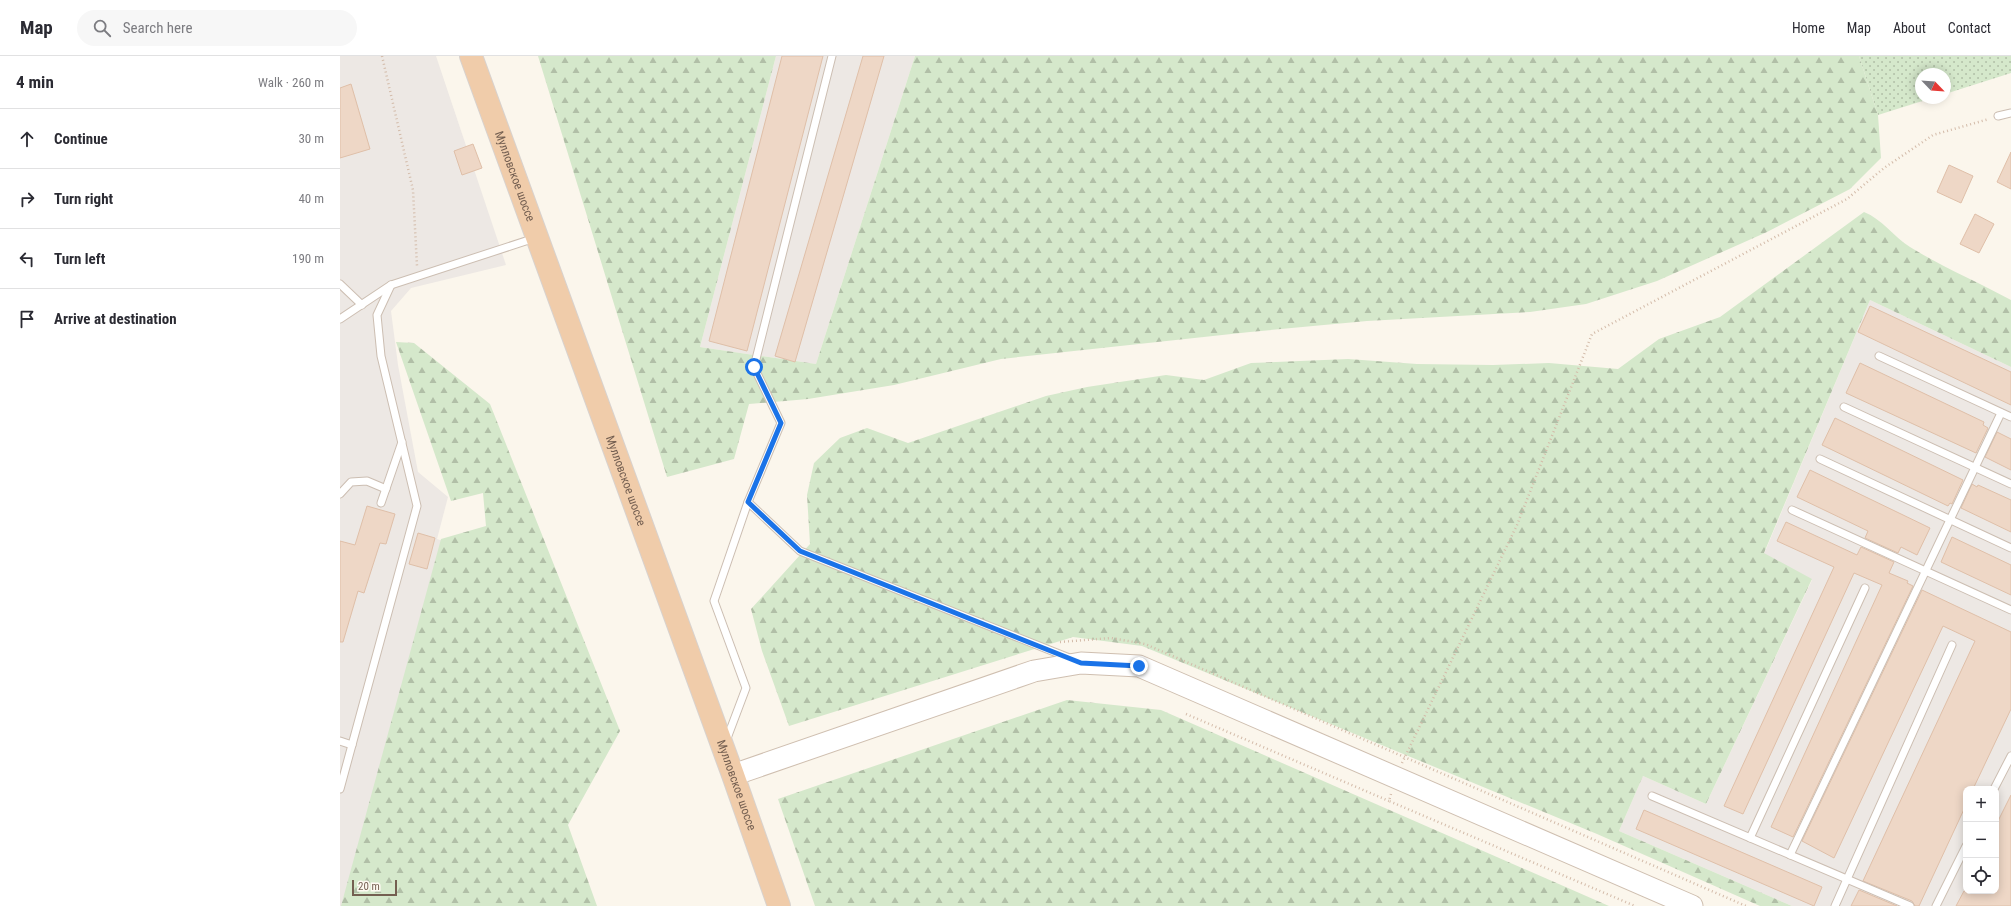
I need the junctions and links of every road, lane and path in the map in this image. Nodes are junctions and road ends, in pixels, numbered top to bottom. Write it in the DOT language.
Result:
graph roads {
  1 [pos="382,56"];
  2 [pos="471,56"];
  3 [pos="832,56"];
  4 [pos="2011,113"];
  5 [pos="1998,116"];
  6 [pos="537,238"];
  7 [pos="417,277"];
  8 [pos="340,284"];
  9 [pos="391,285"];
  10 [pos="362,305"];
  11 [pos="340,320"];
  12 [pos="1879,356"];
  13 [pos="1844,407"];
  14 [pos="2001,413"];
  15 [pos="2011,417"];
  16 [pos="402,441"];
  17 [pos="1820,459"];
  18 [pos="1975,468"];
  19 [pos="2011,484"];
  20 [pos="386,489"];
  21 [pos="340,494"];
  22 [pos="748,502"];
  23 [pos="381,503"];
  24 [pos="1792,510"];
  25 [pos="1950,520"];
  26 [pos="2011,548"];
  27 [pos="1926,571"];
  28 [pos="1865,588"];
  29 [pos="2011,610"];
  30 [pos="1035,644"];
  31 [pos="1952,644"];
  32 [pos="1081,663"];
  33 [pos="1186,714"];
  34 [pos="340,742"];
  35 [pos="352,745"];
  36 [pos="723,747"];
  37 [pos="2011,756"];
  38 [pos="1404,757"];
  39 [pos="733,775"];
  40 [pos="1397,778"];
  41 [pos="1996,786"];
  42 [pos="340,789"];
  43 [pos="1652,796"];
  44 [pos="1389,801"];
  45 [pos="1750,838"];
  46 [pos="1963,852"];
  47 [pos="1790,855"];
  48 [pos="1847,879"];
  49 [pos="779,906"];
  50 [pos="1635,906"];
  51 [pos="1692,906"];
  52 [pos="1746,906"];
  53 [pos="1835,906"];
  54 [pos="1910,906"];
  55 [pos="1936,906"];
  1 -- 7 [label="path"];
  2 -- 6 [label="highway, Мулловское шоссе"];
  3 -- 22 [label="lane"];
  4 -- 5 [label="lane"];
  5 -- 38 [label="path"];
  6 -- 7 [label="lane"];
  6 -- 36 [label="highway, Мулловское шоссе"];
  7 -- 9 [label="lane"];
  8 -- 10 [label="lane"];
  9 -- 10 [label="lane"];
  9 -- 16 [label="lane"];
  10 -- 11 [label="lane"];
  12 -- 14 [label="lane"];
  13 -- 18 [label="lane"];
  14 -- 15 [label="lane"];
  14 -- 18 [label="lane"];
  16 -- 20 [label="lane"];
  16 -- 35 [label="lane"];
  17 -- 25 [label="lane"];
  18 -- 19 [label="lane"];
  18 -- 25 [label="lane"];
  20 -- 21 [label="lane"];
  20 -- 23 [label="lane"];
  22 -- 30 [label="lane"];
  22 -- 36 [label="lane"];
  24 -- 27 [label="lane"];
  25 -- 26 [label="lane"];
  25 -- 27 [label="lane"];
  27 -- 29 [label="lane"];
  27 -- 47 [label="lane"];
  28 -- 45 [label="lane"];
  30 -- 32 [label="lane"];
  30 -- 38 [label="path"];
  31 -- 48 [label="lane"];
  32 -- 39 [label="main road"];
  32 -- 40 [label="main road"];
  33 -- 44 [label="path"];
  34 -- 35 [label="lane"];
  35 -- 42 [label="lane"];
  36 -- 39 [label="highway, Мулловское шоссе"];
  37 -- 41 [label="lane"];
  38 -- 40 [label="path"];
  38 -- 52 [label="path"];
  39 -- 49 [label="highway, Мулловское шоссе"];
  40 -- 44 [label="path"];
  40 -- 51 [label="main road"];
  43 -- 45 [label="lane"];
  44 -- 50 [label="path"];
  45 -- 47 [label="lane"];
  46 -- 55 [label="lane"];
  47 -- 48 [label="lane"];
  48 -- 53 [label="lane"];
  48 -- 54 [label="lane"];
}
